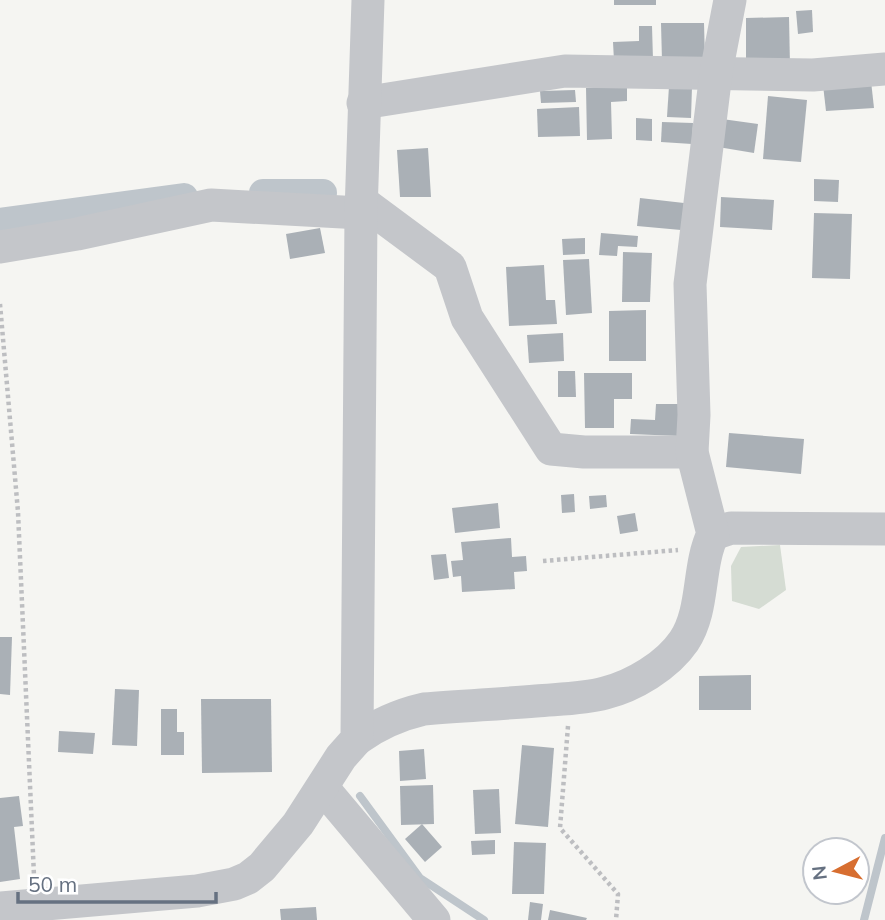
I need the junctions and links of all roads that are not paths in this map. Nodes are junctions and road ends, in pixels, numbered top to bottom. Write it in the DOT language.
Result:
graph roads {
  1 [pos="368,0"];
  2 [pos="730,0"];
  3 [pos="885,69"];
  4 [pos="716,73"];
  5 [pos="363,103"];
  6 [pos="361,207"];
  7 [pos="0,247"];
  8 [pos="692,452"];
  9 [pos="885,529"];
  10 [pos="710,541"];
  11 [pos="357,739"];
  12 [pos="323,788"];
  13 [pos="196,906"];
  14 [pos="0,908"];
  15 [pos="425,916"];
  1 -- 5 [label="street"];
  2 -- 4 [label="street"];
  3 -- 4 [label="street"];
  4 -- 5 [label="street"];
  4 -- 8 [label="street"];
  5 -- 6 [label="street"];
  6 -- 7 [label="street"];
  6 -- 8 [label="street"];
  6 -- 11 [label="street"];
  8 -- 10 [label="street"];
  9 -- 10 [label="street"];
  10 -- 11 [label="street"];
  11 -- 12 [label="street"];
  12 -- 13 [label="street"];
  12 -- 15 [label="street"];
  13 -- 14 [label="street"];
}
